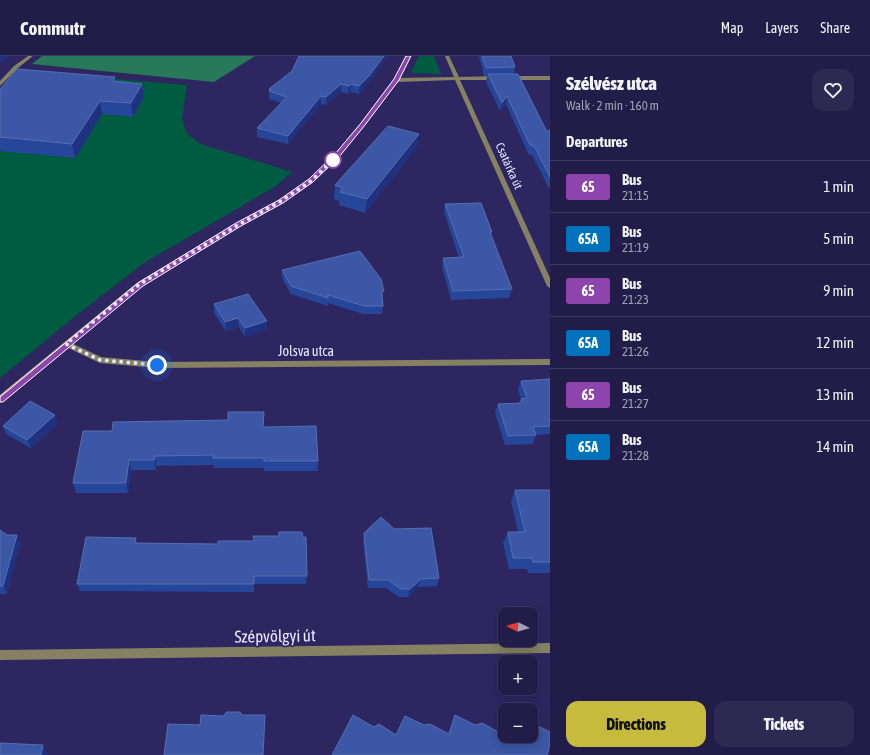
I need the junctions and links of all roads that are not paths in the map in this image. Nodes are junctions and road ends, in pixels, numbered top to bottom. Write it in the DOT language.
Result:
graph roads {
  1 [pos="31,56"];
  2 [pos="408,56"];
  3 [pos="447,56"];
  4 [pos="458,78"];
  5 [pos="550,78"];
  6 [pos="396,80"];
  7 [pos="0,84"];
  8 [pos="550,286"];
  9 [pos="66,344"];
  10 [pos="550,362"];
  11 [pos="0,400"];
  12 [pos="550,648"];
  13 [pos="0,655"];
  1 -- 7 [label="street"];
  2 -- 6 [label="street"];
  3 -- 4 [label="street, Csatárka út"];
  4 -- 5 [label="street"];
  4 -- 6 [label="street"];
  4 -- 8 [label="street, Csatárka út"];
  6 -- 9 [label="street"];
  9 -- 10 [label="street, Jolsva utca"];
  9 -- 11 [label="street"];
  12 -- 13 [label="street, Szépvölgyi út"];
}
